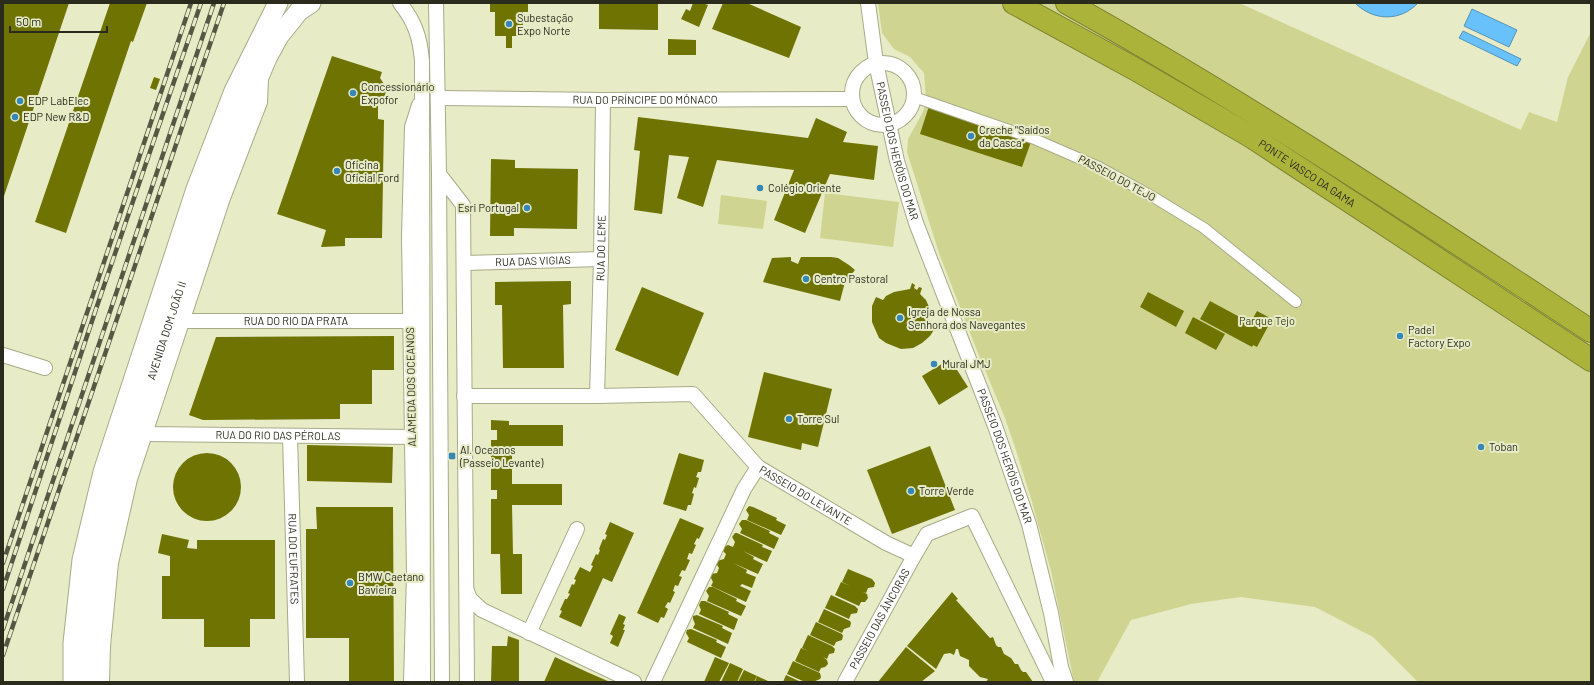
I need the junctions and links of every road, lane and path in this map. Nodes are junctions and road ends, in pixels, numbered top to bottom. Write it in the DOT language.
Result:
graph roads {
  1 [pos="278,3"];
  2 [pos="311,3"];
  3 [pos="400,3"];
  4 [pos="436,3"];
  5 [pos="868,3"];
  6 [pos="1014,3"];
  7 [pos="1066,3"];
  8 [pos="876,64"];
  9 [pos="262,72"];
  10 [pos="423,95"];
  11 [pos="914,97"];
  12 [pos="438,98"];
  13 [pos="852,99"];
  14 [pos="603,100"];
  15 [pos="888,126"];
  16 [pos="439,174"];
  17 [pos="601,260"];
  18 [pos="464,263"];
  19 [pos="1296,302"];
  20 [pos="182,321"];
  21 [pos="410,321"];
  22 [pos="1591,332"];
  23 [pos="3,355"];
  24 [pos="1591,360"];
  25 [pos="45,368"];
  26 [pos="464,396"];
  27 [pos="597,396"];
  28 [pos="145,434"];
  29 [pos="290,436"];
  30 [pos="412,437"];
  31 [pos="758,467"];
  32 [pos="577,529"];
  33 [pos="914,556"];
  34 [pos="467,591"];
  35 [pos="492,616"];
  36 [pos="467,631"];
  37 [pos="529,633"];
  38 [pos="1061,667"];
  39 [pos="73,682"];
  40 [pos="90,682"];
  41 [pos="102,682"];
  42 [pos="297,682"];
  43 [pos="411,682"];
  44 [pos="423,682"];
  45 [pos="442,682"];
  46 [pos="467,682"];
  47 [pos="634,682"];
  48 [pos="653,682"];
  49 [pos="845,682"];
  50 [pos="1054,682"];
  51 [pos="1058,682"];
  52 [pos="1066,682"];
  1 -- 39 [label="main road, AVENIDA DOM JOÃO II"];
  2 -- 9 [label="main road, AVENIDA DOM JOÃO II"];
  3 -- 10 [label="street, ALAMEDA DOS OCEANOS"];
  4 -- 12 [label="street"];
  5 -- 8 [label="street, PASSEIO DOS HERÓIS DO MAR"];
  6 -- 24 [label="highway, PONTE VASCO DA GAMA"];
  7 -- 22 [label="highway, PONTE VASCO DA GAMA"];
  8 -- 11 [label="street"];
  8 -- 13 [label="street"];
  8 -- 15 [label="street, PASSEIO DOS HERÓIS DO MAR"];
  9 -- 20 [label="street"];
  9 -- 40 [label="main road, AVENIDA DOM JOÃO II"];
  10 -- 21 [label="street, ALAMEDA DOS OCEANOS"];
  10 -- 44 [label="street, ALAMEDA DOS OCEANOS"];
  11 -- 15 [label="street"];
  11 -- 19 [label="street, PASSEIO DO TEJO"];
  12 -- 14 [label="street, RUA DO PRÍNCIPE DO MÓNACO"];
  12 -- 16 [label="street"];
  13 -- 14 [label="street, RUA DO PRÍNCIPE DO MÓNACO"];
  13 -- 15 [label="street"];
  14 -- 17 [label="street, RUA DO LEME"];
  15 -- 38 [label="street, PASSEIO DOS HERÓIS DO MAR"];
  16 -- 18 [label="street"];
  16 -- 45 [label="street"];
  17 -- 18 [label="street, RUA DAS VIGIAS"];
  17 -- 27 [label="street, RUA DO LEME"];
  18 -- 26 [label="street"];
  20 -- 21 [label="street, RUA DO RIO DA PRATA"];
  20 -- 28 [label="street"];
  21 -- 30 [label="street, ALAMEDA DOS OCEANOS"];
  23 -- 25 [label="street"];
  26 -- 27 [label="street, PASSEIO DO LEVANTE"];
  26 -- 34 [label="street"];
  27 -- 31 [label="street, PASSEIO DO LEVANTE"];
  28 -- 29 [label="street, RUA DO RIO DAS PÉROLAS"];
  28 -- 41 [label="street"];
  29 -- 30 [label="street, RUA DO RIO DAS PÉROLAS"];
  29 -- 42 [label="street, RUA DO EUFRATES"];
  30 -- 43 [label="street, ALAMEDA DOS OCEANOS"];
  31 -- 33 [label="street, PASSEIO DO LEVANTE"];
  31 -- 48 [label="street"];
  32 -- 37 [label="street"];
  33 -- 49 [label="street, PASSEIO DAS ÂNCORAS"];
  33 -- 50 [label="street"];
  34 -- 35 [label="street"];
  34 -- 36 [label="street"];
  35 -- 36 [label="street"];
  35 -- 37 [label="street"];
  36 -- 46 [label="street"];
  37 -- 47 [label="street"];
  38 -- 51 [label="street"];
  38 -- 52 [label="street, PASSEIO DOS HERÓIS DO MAR"];
}
